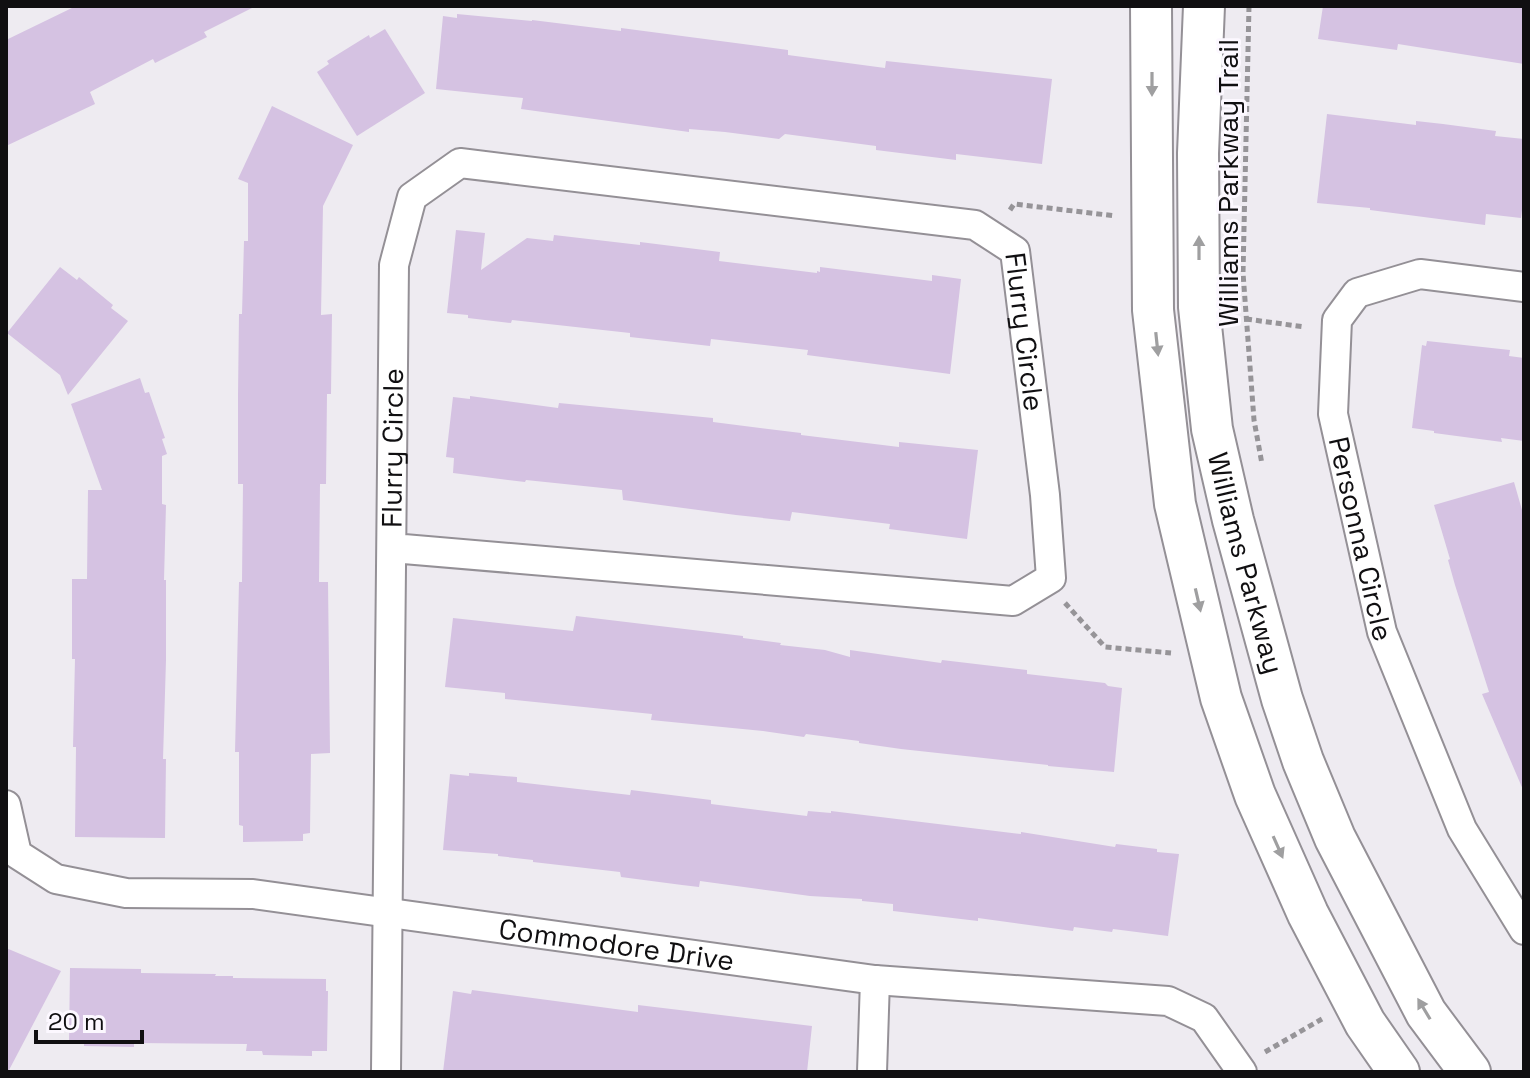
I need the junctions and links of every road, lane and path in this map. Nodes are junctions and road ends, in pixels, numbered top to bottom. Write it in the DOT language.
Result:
graph roads {
  1 [pos="1151,6"];
  2 [pos="1204,6"];
  3 [pos="1249,6"];
  4 [pos="1125,217"];
  5 [pos="990,235"];
  6 [pos="1524,287"];
  7 [pos="1246,319"];
  8 [pos="1336,331"];
  9 [pos="1262,465"];
  10 [pos="392,548"];
  11 [pos="1046,581"];
  12 [pos="1180,653"];
  13 [pos="6,805"];
  14 [pos="388,913"];
  15 [pos="1524,930"];
  16 [pos="875,980"];
  17 [pos="1329,1014"];
  18 [pos="1240,1070"];
  19 [pos="386,1072"];
  20 [pos="872,1072"];
  21 [pos="1399,1072"];
  22 [pos="1470,1072"];
  1 -- 21 [label="main road, Williams Parkway, one-way"];
  22 -- 2 [label="main road, Williams Parkway, one-way"];
  3 -- 7 [label="path, Williams Parkway Trail"];
  4 -- 5 [label="path"];
  5 -- 10 [label="street, Flurry Circle"];
  5 -- 11 [label="street, Flurry Circle"];
  6 -- 8 [label="street, Personna Circle"];
  7 -- 8 [label="path"];
  7 -- 9 [label="path, Williams Parkway Trail"];
  8 -- 15 [label="street, Personna Circle"];
  10 -- 11 [label="street, Flurry Circle"];
  10 -- 14 [label="street, Flurry Circle"];
  11 -- 12 [label="path"];
  13 -- 14 [label="street, Commodore Drive"];
  14 -- 16 [label="street, Commodore Drive"];
  14 -- 19 [label="street, Flurry Circle"];
  16 -- 18 [label="street, Commodore Drive"];
  16 -- 20 [label="street"];
  17 -- 18 [label="path"];
}
